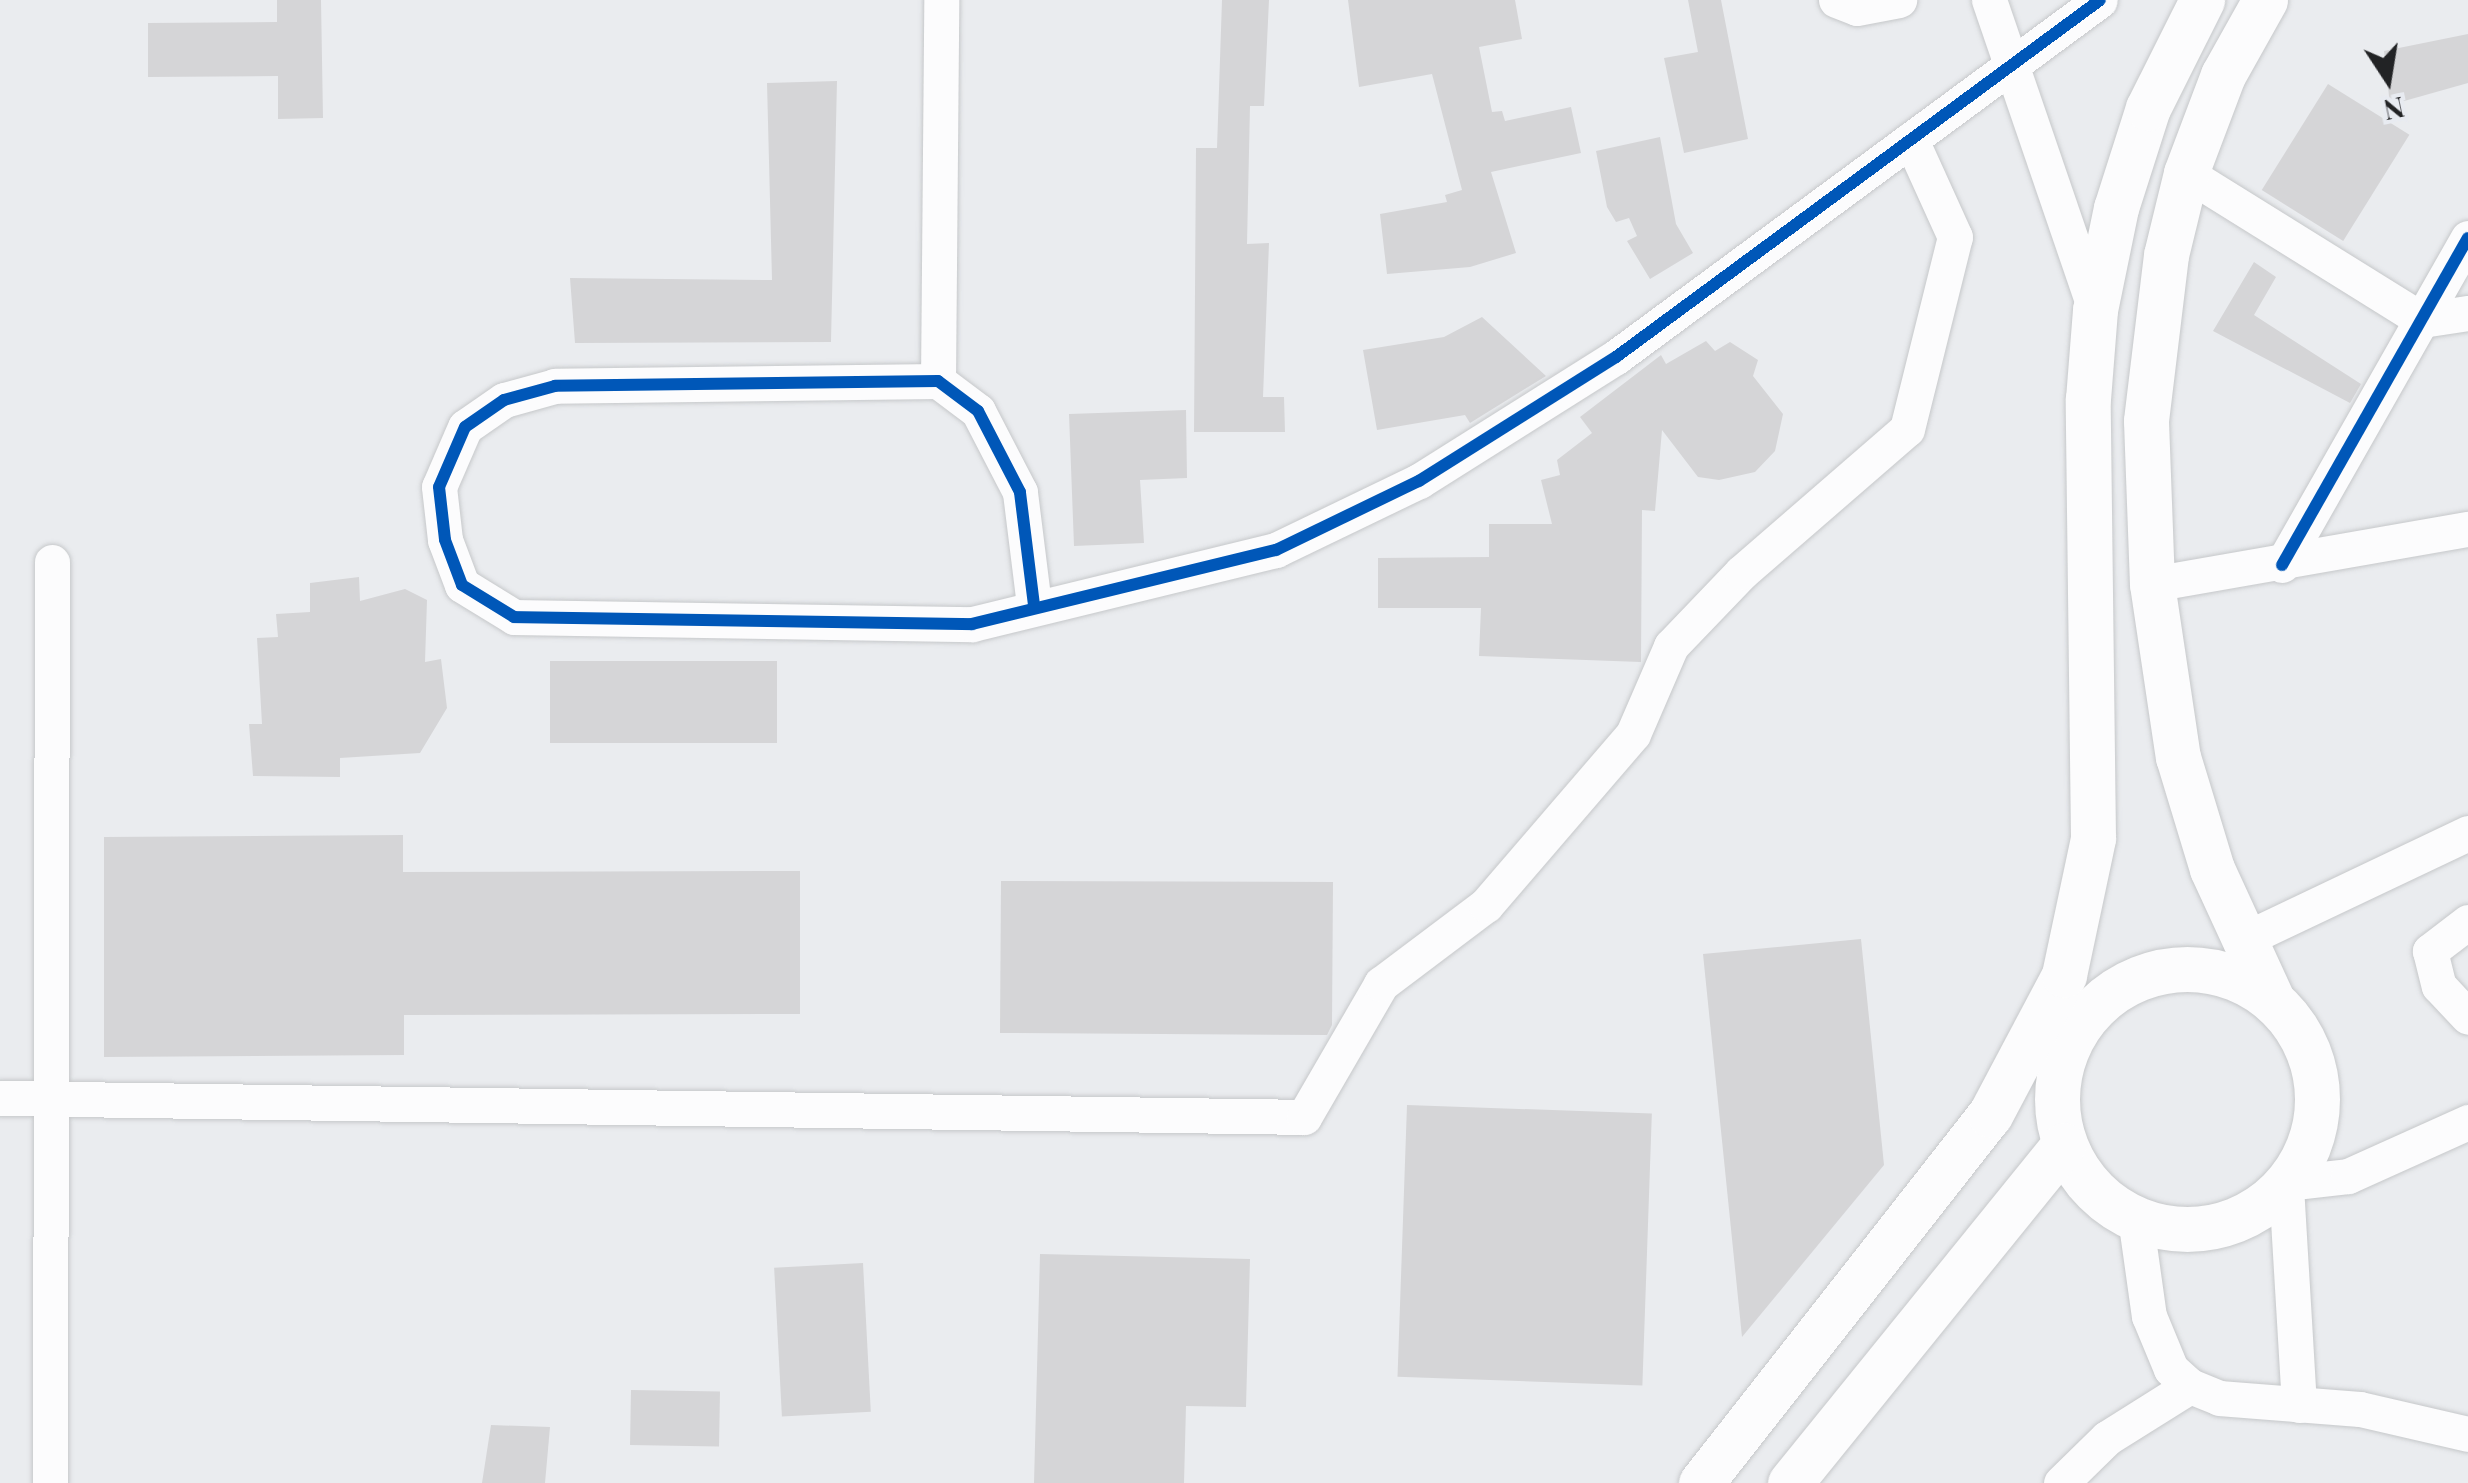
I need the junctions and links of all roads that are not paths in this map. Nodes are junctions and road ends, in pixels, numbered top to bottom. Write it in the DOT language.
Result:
graph roads {
  1 [pos="941,0"];
  2 [pos="1836,0"];
  3 [pos="1899,0"];
  4 [pos="1989,0"];
  5 [pos="2100,0"];
  6 [pos="2202,0"];
  7 [pos="2265,0"];
  8 [pos="2013,63"];
  9 [pos="1912,140"];
  10 [pos="2186,173"];
  11 [pos="2468,238"];
  12 [pos="2095,310"];
  13 [pos="2468,314"];
  14 [pos="2422,320"];
  15 [pos="938,381"];
  16 [pos="2468,529"];
  17 [pos="52,562"];
  18 [pos="2282,565"];
  19 [pos="2152,584"];
  20 [pos="1034,605"];
  21 [pos="2468,833"];
  22 [pos="2468,922"];
  23 [pos="2247,938"];
  24 [pos="2270,998"];
  25 [pos="2468,1017"];
  26 [pos="0,1098"];
  27 [pos="52,1099"];
  28 [pos="2468,1122"];
  29 [pos="2064,1145"];
  30 [pos="2286,1183"];
  31 [pos="2134,1218"];
  32 [pos="2190,1386"];
  33 [pos="2300,1405"];
  34 [pos="2468,1434"];
  35 [pos="50,1483"];
  36 [pos="1701,1483"];
  37 [pos="1790,1483"];
  38 [pos="2061,1483"];
  1 -- 15 [label="street"];
  2 -- 3 [label="street"];
  4 -- 8 [label="street"];
  5 -- 8 [label="street"];
  6 -- 12 [label="main road"];
  7 -- 10 [label="main road"];
  8 -- 9 [label="street"];
  8 -- 12 [label="street"];
  9 -- 20 [label="street"];
  9 -- 27 [label="street"];
  10 -- 14 [label="street"];
  10 -- 19 [label="main road"];
  11 -- 14 [label="street"];
  12 -- 36 [label="main road"];
  13 -- 14 [label="street"];
  14 -- 18 [label="street"];
  15 -- 20 [label="street"];
  15 -- 20 [label="street"];
  16 -- 18 [label="street"];
  17 -- 27 [label="street"];
  18 -- 19 [label="street"];
  19 -- 23 [label="main road"];
  21 -- 23 [label="street"];
  22 -- 25 [label="street"];
  23 -- 24 [label="main road"];
  24 -- 29 [label="main road"];
  24 -- 30 [label="main road"];
  26 -- 27 [label="street"];
  27 -- 35 [label="street"];
  28 -- 30 [label="street"];
  29 -- 31 [label="main road"];
  29 -- 37 [label="main road"];
  30 -- 31 [label="main road"];
  30 -- 33 [label="street"];
  31 -- 32 [label="street"];
  32 -- 33 [label="street"];
  32 -- 38 [label="street"];
  33 -- 34 [label="street"];
}
